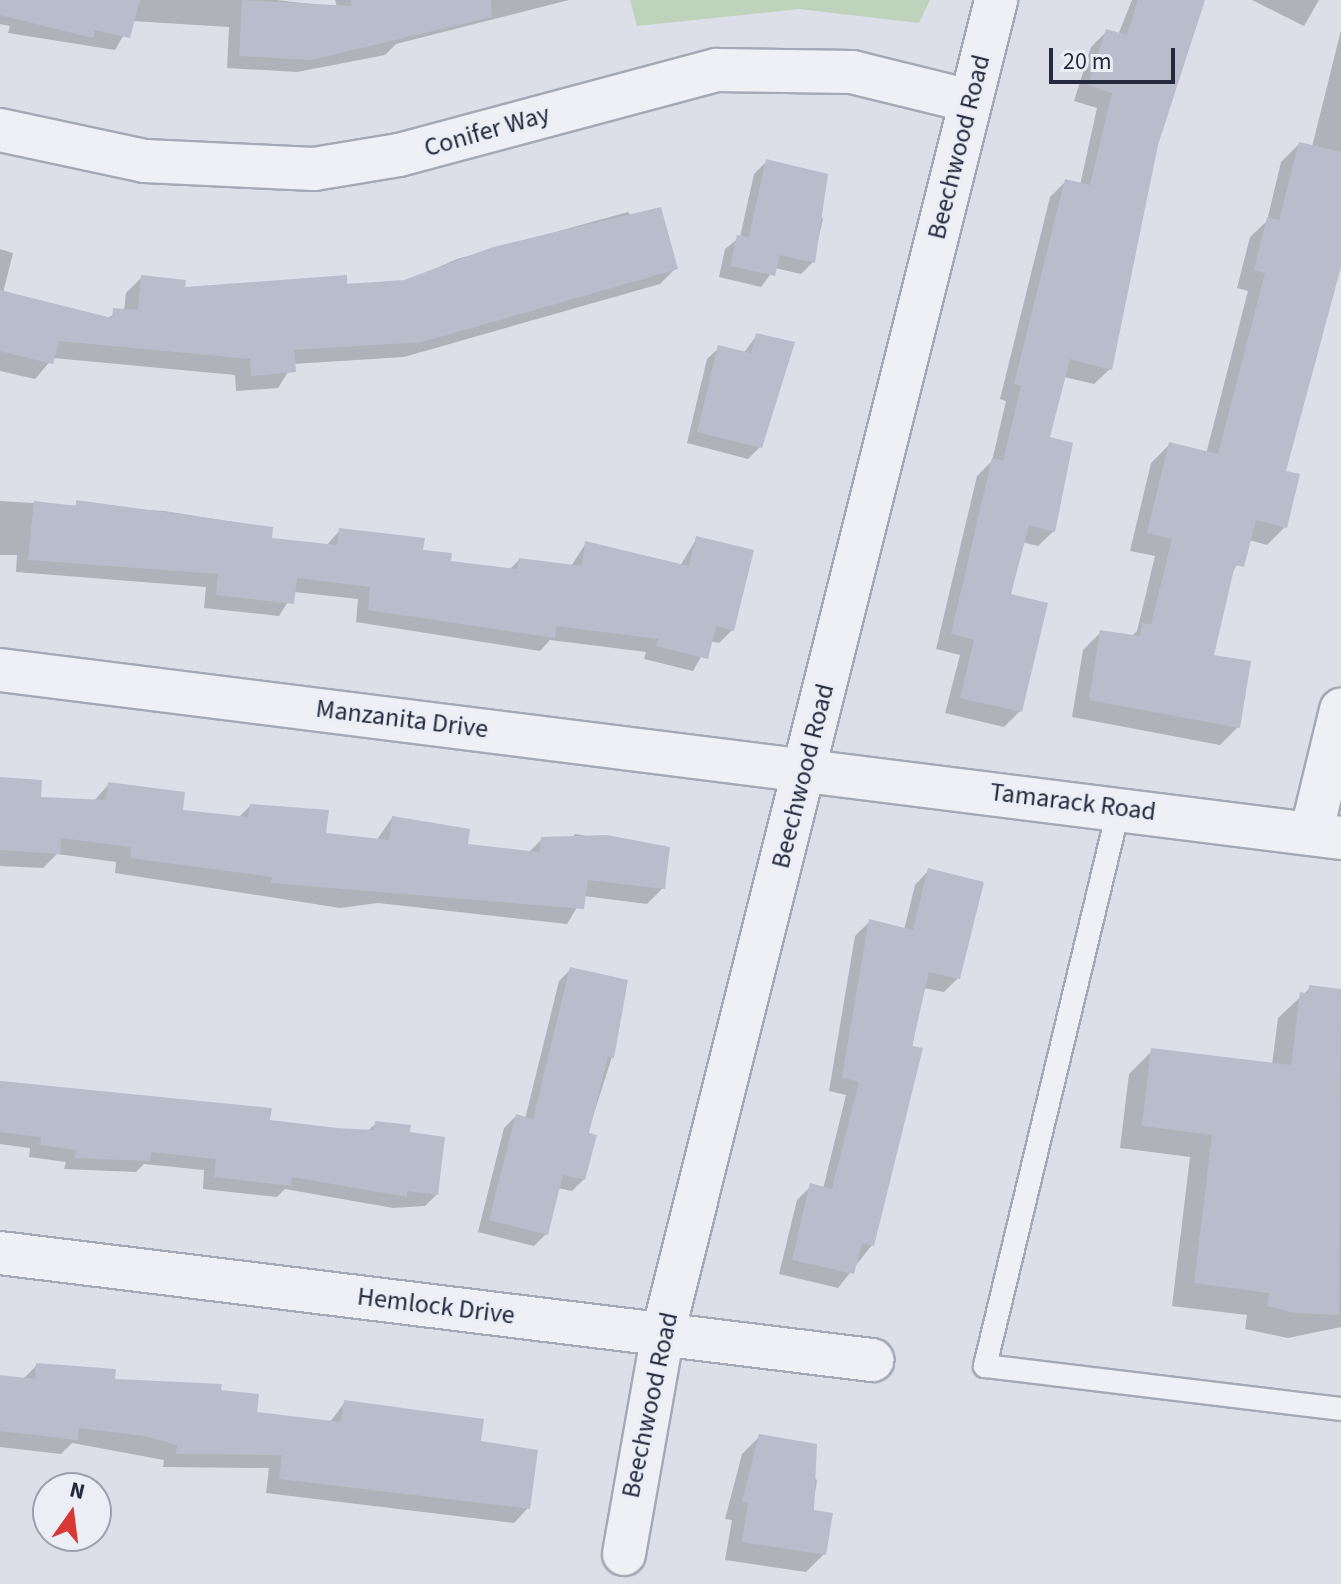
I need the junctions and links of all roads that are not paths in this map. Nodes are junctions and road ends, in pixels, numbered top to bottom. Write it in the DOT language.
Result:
graph roads {
  1 [pos="996,0"];
  2 [pos="970,101"];
  3 [pos="0,130"];
  4 [pos="0,670"];
  5 [pos="1341,710"];
  6 [pos="805,769"];
  7 [pos="1119,807"];
  8 [pos="1326,836"];
  9 [pos="0,1253"];
  10 [pos="663,1333"];
  11 [pos="872,1360"];
  12 [pos="1341,1409"];
  13 [pos="624,1554"];
  1 -- 2 [label="street, Beechwood Road"];
  2 -- 3 [label="street, Conifer Way"];
  2 -- 6 [label="street, Beechwood Road"];
  4 -- 6 [label="street, Manzanita Drive"];
  5 -- 8 [label="street"];
  6 -- 7 [label="street, Tamarack Road"];
  6 -- 10 [label="street, Beechwood Road"];
  7 -- 8 [label="street, Tamarack Road"];
  7 -- 12 [label="lane"];
  9 -- 10 [label="street, Hemlock Drive"];
  10 -- 11 [label="street, Hemlock Drive"];
  10 -- 13 [label="street, Beechwood Road"];
}
